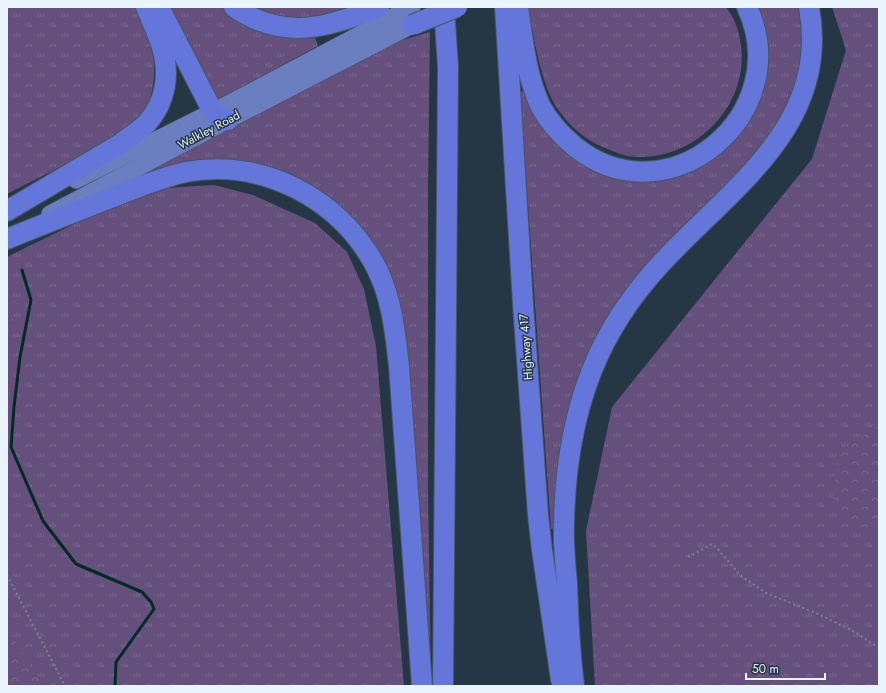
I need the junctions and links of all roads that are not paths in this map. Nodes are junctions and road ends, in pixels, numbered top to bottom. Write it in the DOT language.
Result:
graph roads {
  1 [pos="146,7"];
  2 [pos="160,7"];
  3 [pos="234,7"];
  4 [pos="379,7"];
  5 [pos="435,7"];
  6 [pos="444,7"];
  7 [pos="458,7"];
  8 [pos="505,7"];
  9 [pos="518,7"];
  10 [pos="746,7"];
  11 [pos="809,7"];
  12 [pos="411,13"];
  13 [pos="220,116"];
  14 [pos="448,124"];
  15 [pos="7,210"];
  16 [pos="7,217"];
  17 [pos="7,237"];
  18 [pos="422,686"];
  19 [pos="443,686"];
  20 [pos="562,686"];
  21 [pos="574,686"];
  1 -- 15 [label="highway"];
  2 -- 13 [label="highway"];
  3 -- 4 [label="highway"];
  5 -- 14 [label="highway"];
  6 -- 14 [label="highway"];
  7 -- 12 [label="highway, bridge"];
  8 -- 20 [label="highway, Highway 417"];
  9 -- 10 [label="highway"];
  11 -- 21 [label="highway"];
  12 -- 13 [label="main road, Walkley Road"];
  13 -- 16 [label="main road, Walkley Road"];
  13 -- 17 [label="main road, Walkley Road"];
  14 -- 19 [label="highway"];
  17 -- 18 [label="highway"];
}
